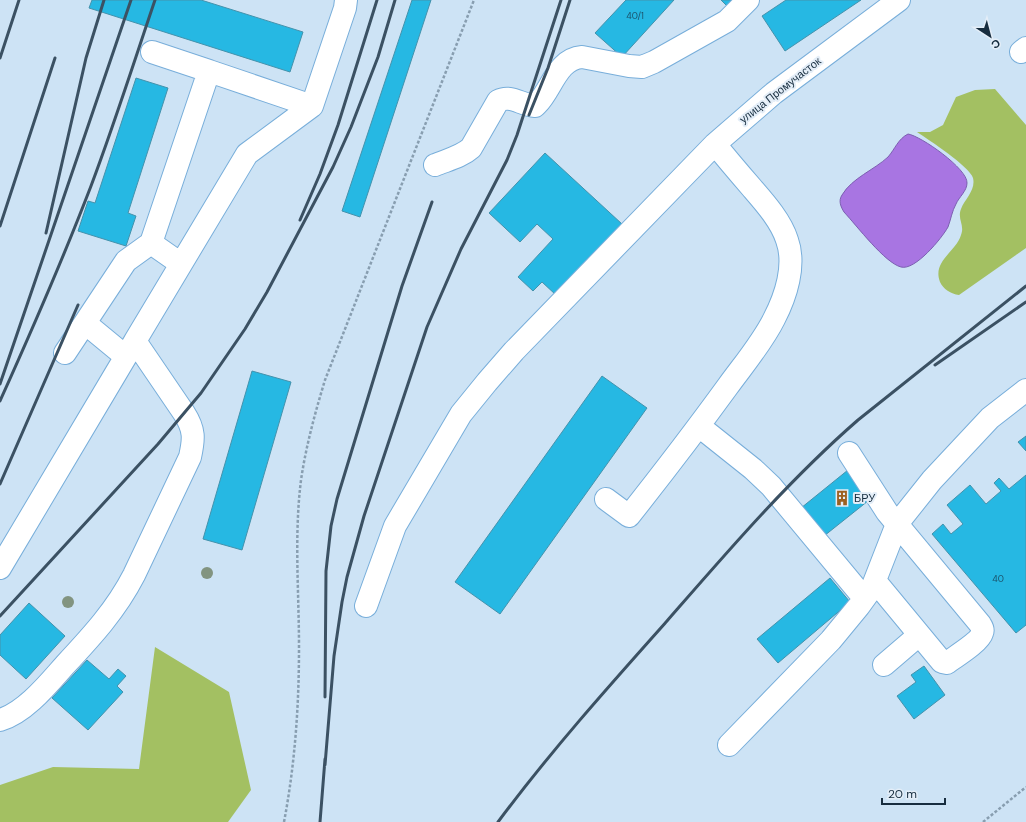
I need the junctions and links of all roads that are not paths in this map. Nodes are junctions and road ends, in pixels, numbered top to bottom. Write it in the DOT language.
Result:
graph roads {
  1 [pos="346,0"];
  2 [pos="748,0"];
  3 [pos="899,0"];
  4 [pos="152,52"];
  5 [pos="209,71"];
  6 [pos="312,106"];
  7 [pos="715,144"];
  8 [pos="435,165"];
  9 [pos="151,243"];
  10 [pos="181,264"];
  11 [pos="85,323"];
  12 [pos="130,348"];
  13 [pos="65,353"];
  14 [pos="1026,390"];
  15 [pos="699,426"];
  16 [pos="849,453"];
  17 [pos="606,499"];
  18 [pos="898,524"];
  19 [pos="0,568"];
  20 [pos="869,590"];
  21 [pos="366,606"];
  22 [pos="919,635"];
  23 [pos="884,664"];
  24 [pos="0,720"];
  25 [pos="729,745"];
  1 -- 6 [label="street"];
  2 -- 8 [label="street"];
  3 -- 7 [label="street, улица Промучасток"];
  4 -- 5 [label="street"];
  5 -- 6 [label="street"];
  5 -- 9 [label="street"];
  6 -- 10 [label="street"];
  7 -- 15 [label="street"];
  7 -- 21 [label="street, улица Промучасток"];
  9 -- 10 [label="street"];
  9 -- 11 [label="street"];
  10 -- 12 [label="street"];
  11 -- 12 [label="street"];
  11 -- 13 [label="street"];
  12 -- 19 [label="street"];
  12 -- 24 [label="street"];
  14 -- 18 [label="street"];
  15 -- 17 [label="street"];
  15 -- 20 [label="street"];
  16 -- 18 [label="street"];
  18 -- 20 [label="street"];
  18 -- 22 [label="street"];
  20 -- 22 [label="street"];
  20 -- 25 [label="street"];
  22 -- 23 [label="street"];
}
